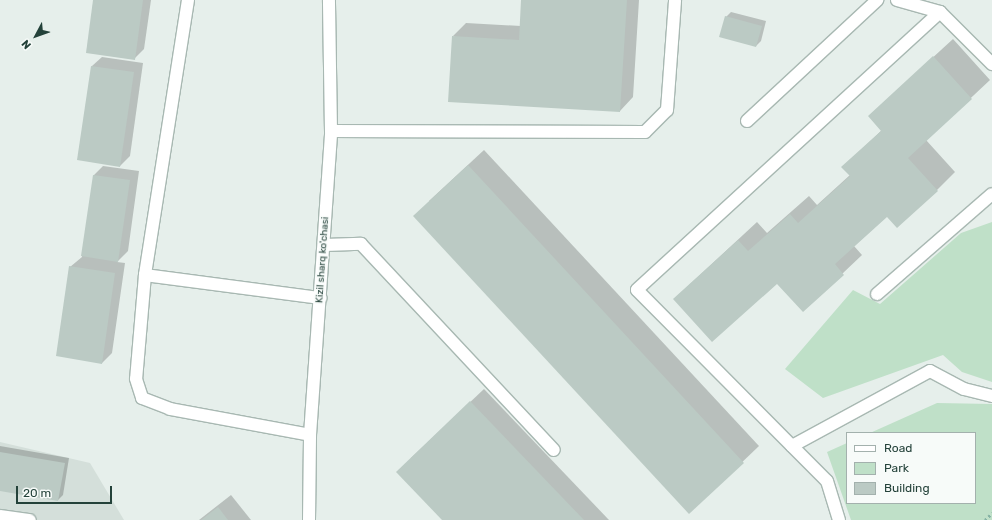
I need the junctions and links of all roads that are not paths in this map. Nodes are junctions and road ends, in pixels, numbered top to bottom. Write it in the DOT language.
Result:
graph roads {
  1 [pos="188,0"];
  2 [pos="329,0"];
  3 [pos="675,0"];
  4 [pos="877,0"];
  5 [pos="897,0"];
  6 [pos="940,12"];
  7 [pos="992,64"];
  8 [pos="747,121"];
  9 [pos="331,131"];
  10 [pos="992,194"];
  11 [pos="325,245"];
  12 [pos="145,275"];
  13 [pos="877,294"];
  14 [pos="320,298"];
  15 [pos="992,396"];
  16 [pos="310,435"];
  17 [pos="792,446"];
  18 [pos="554,450"];
  19 [pos="0,516"];
  20 [pos="30,520"];
  21 [pos="310,520"];
  22 [pos="839,520"];
  1 -- 12 [label="street"];
  2 -- 9 [label="street, Kizil sharq ko'chasi"];
  3 -- 9 [label="street"];
  4 -- 8 [label="street"];
  5 -- 6 [label="street"];
  6 -- 7 [label="street"];
  6 -- 17 [label="street"];
  9 -- 11 [label="street, Kizil sharq ko'chasi"];
  10 -- 13 [label="street"];
  11 -- 14 [label="street, Kizil sharq ko'chasi"];
  11 -- 18 [label="street"];
  12 -- 14 [label="street"];
  12 -- 16 [label="street"];
  14 -- 16 [label="street, Kizil sharq ko'chasi"];
  15 -- 17 [label="street"];
  16 -- 21 [label="street, Kizil sharq ko'chasi"];
  17 -- 22 [label="street"];
  19 -- 20 [label="street"];
}
